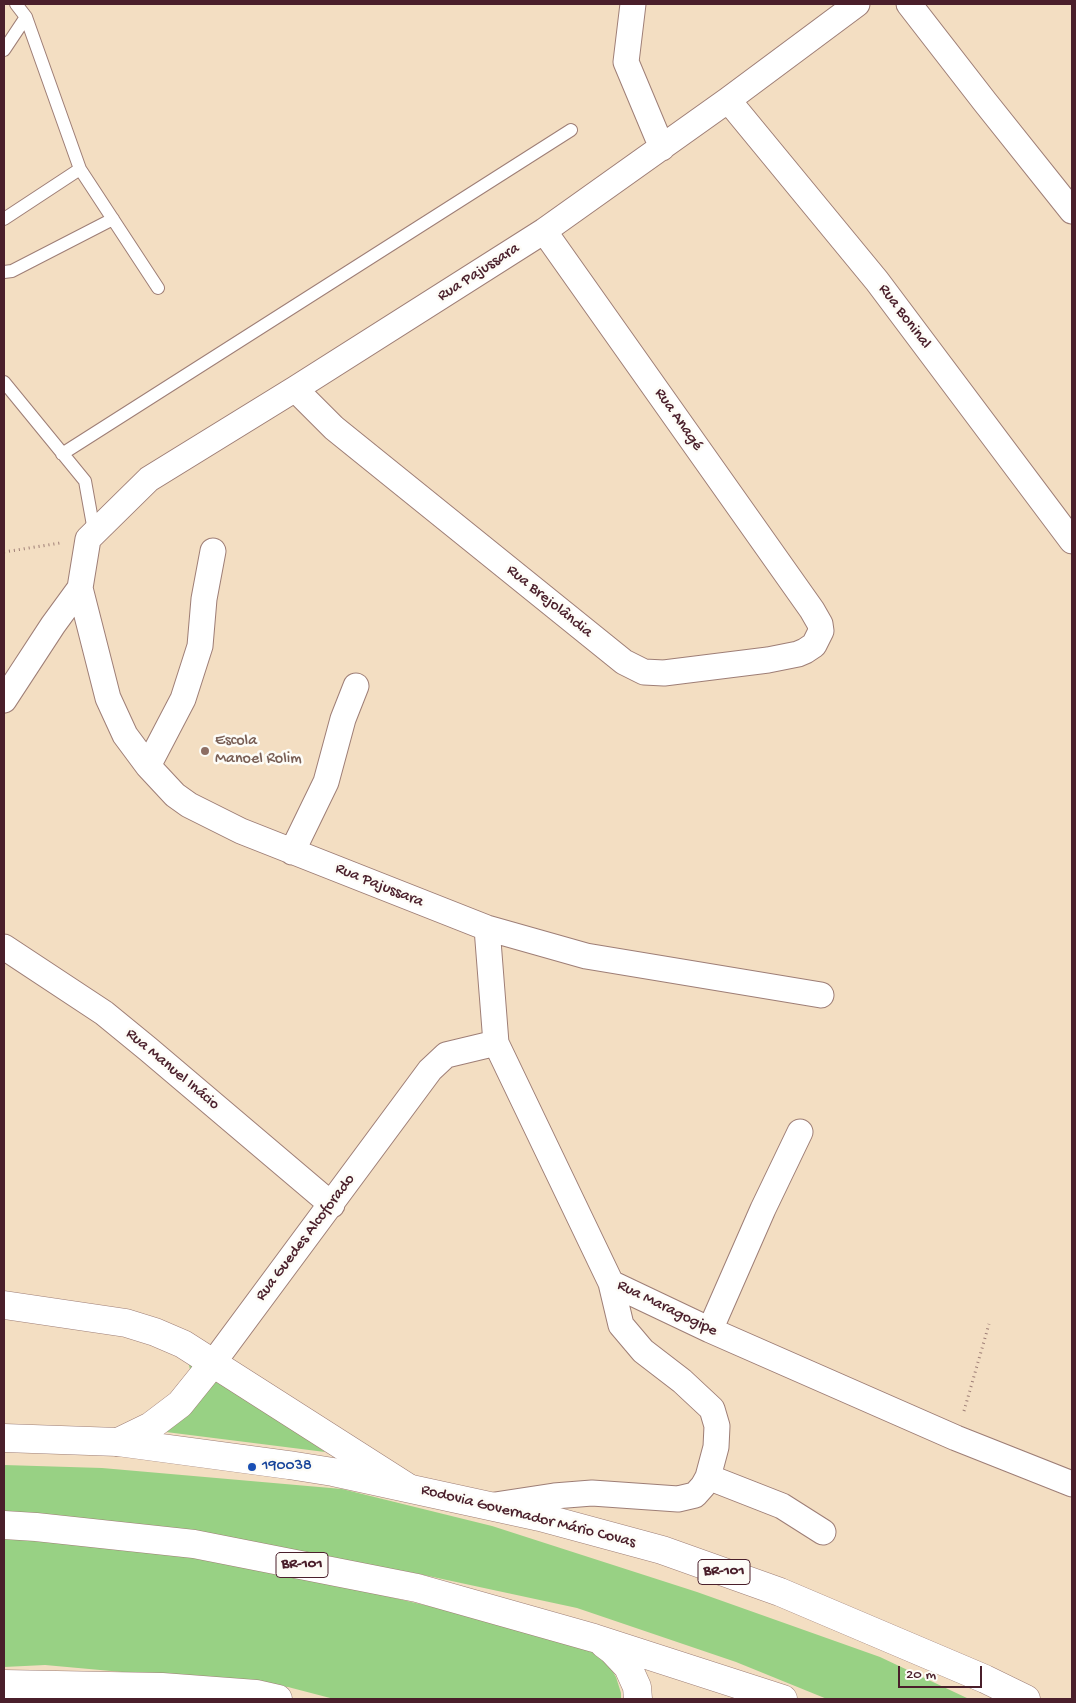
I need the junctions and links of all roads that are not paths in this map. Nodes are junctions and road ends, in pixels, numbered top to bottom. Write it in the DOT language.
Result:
graph roads {
  1 [pos="16,4"];
  2 [pos="633,4"];
  3 [pos="857,4"];
  4 [pos="909,4"];
  5 [pos="26,17"];
  6 [pos="4,50"];
  7 [pos="728,100"];
  8 [pos="571,130"];
  9 [pos="662,148"];
  10 [pos="80,169"];
  11 [pos="1072,211"];
  12 [pos="4,219"];
  13 [pos="113,219"];
  14 [pos="544,231"];
  15 [pos="4,272"];
  16 [pos="158,288"];
  17 [pos="4,382"];
  18 [pos="295,389"];
  19 [pos="62,454"];
  20 [pos="91,535"];
  21 [pos="1072,541"];
  22 [pos="212,551"];
  23 [pos="80,588"];
  24 [pos="812,610"];
  25 [pos="356,686"];
  26 [pos="4,700"];
  27 [pos="148,766"];
  28 [pos="292,852"];
  29 [pos="487,928"];
  30 [pos="4,947"];
  31 [pos="821,995"];
  32 [pos="496,1044"];
  33 [pos="800,1132"];
  34 [pos="332,1205"];
  35 [pos="611,1283"];
  36 [pos="4,1305"];
  37 [pos="710,1330"];
  38 [pos="213,1363"];
  39 [pos="4,1438"];
  40 [pos="118,1442"];
  41 [pos="708,1477"];
  42 [pos="1072,1484"];
  43 [pos="408,1488"];
  44 [pos="492,1505"];
  45 [pos="4,1525"];
  46 [pos="823,1532"];
  47 [pos="594,1638"];
  48 [pos="4,1684"];
  49 [pos="278,1699"];
  50 [pos="638,1699"];
  51 [pos="783,1699"];
  52 [pos="1026,1699"];
  1 -- 5 [label="lane"];
  2 -- 9 [label="street"];
  3 -- 7 [label="street, Rua Pajussara"];
  4 -- 11 [label="street"];
  5 -- 6 [label="lane"];
  5 -- 10 [label="lane"];
  7 -- 9 [label="street, Rua Pajussara"];
  7 -- 21 [label="street, Rua Boninal"];
  8 -- 19 [label="lane"];
  9 -- 14 [label="street, Rua Pajussara"];
  10 -- 12 [label="lane"];
  10 -- 13 [label="lane"];
  13 -- 15 [label="lane"];
  13 -- 16 [label="lane"];
  14 -- 18 [label="street, Rua Pajussara"];
  14 -- 24 [label="street, Rua Anagé"];
  17 -- 19 [label="lane"];
  18 -- 20 [label="street, Rua Pajussara"];
  18 -- 24 [label="street, Rua Brejolândia"];
  19 -- 20 [label="lane"];
  20 -- 23 [label="street"];
  22 -- 27 [label="street"];
  23 -- 26 [label="street"];
  23 -- 27 [label="street, Rua Pajussara"];
  25 -- 28 [label="street"];
  27 -- 28 [label="street, Rua Pajussara"];
  28 -- 29 [label="street, Rua Pajussara"];
  29 -- 31 [label="street, Rua Pajussara"];
  29 -- 32 [label="street, Rua Maragogipe"];
  30 -- 34 [label="street, Rua Manuel Inácio"];
  32 -- 34 [label="street, Rua Guedes Alcoforado"];
  32 -- 35 [label="street, Rua Maragogipe"];
  33 -- 37 [label="street"];
  34 -- 38 [label="street, Rua Guedes Alcoforado"];
  35 -- 37 [label="street, Rua Maragogipe"];
  35 -- 41 [label="street"];
  36 -- 38 [label="main road"];
  37 -- 42 [label="street, Rua Maragogipe"];
  38 -- 40 [label="main road, Rua Guedes Alcoforado"];
  38 -- 43 [label="main road"];
  39 -- 40 [label="main road, Rodovia Governador Mário Covas / BR-101"];
  40 -- 43 [label="main road, Rodovia Governador Mário Covas / BR-101"];
  41 -- 44 [label="street"];
  41 -- 46 [label="street"];
  43 -- 44 [label="main road, Rodovia Governador Mário Covas / BR-101"];
  44 -- 52 [label="main road, Rodovia Governador Mário Covas / BR-101"];
  45 -- 47 [label="main road, BR-101"];
  47 -- 50 [label="main road"];
  47 -- 51 [label="main road, BR-101"];
  48 -- 49 [label="main road"];
}
